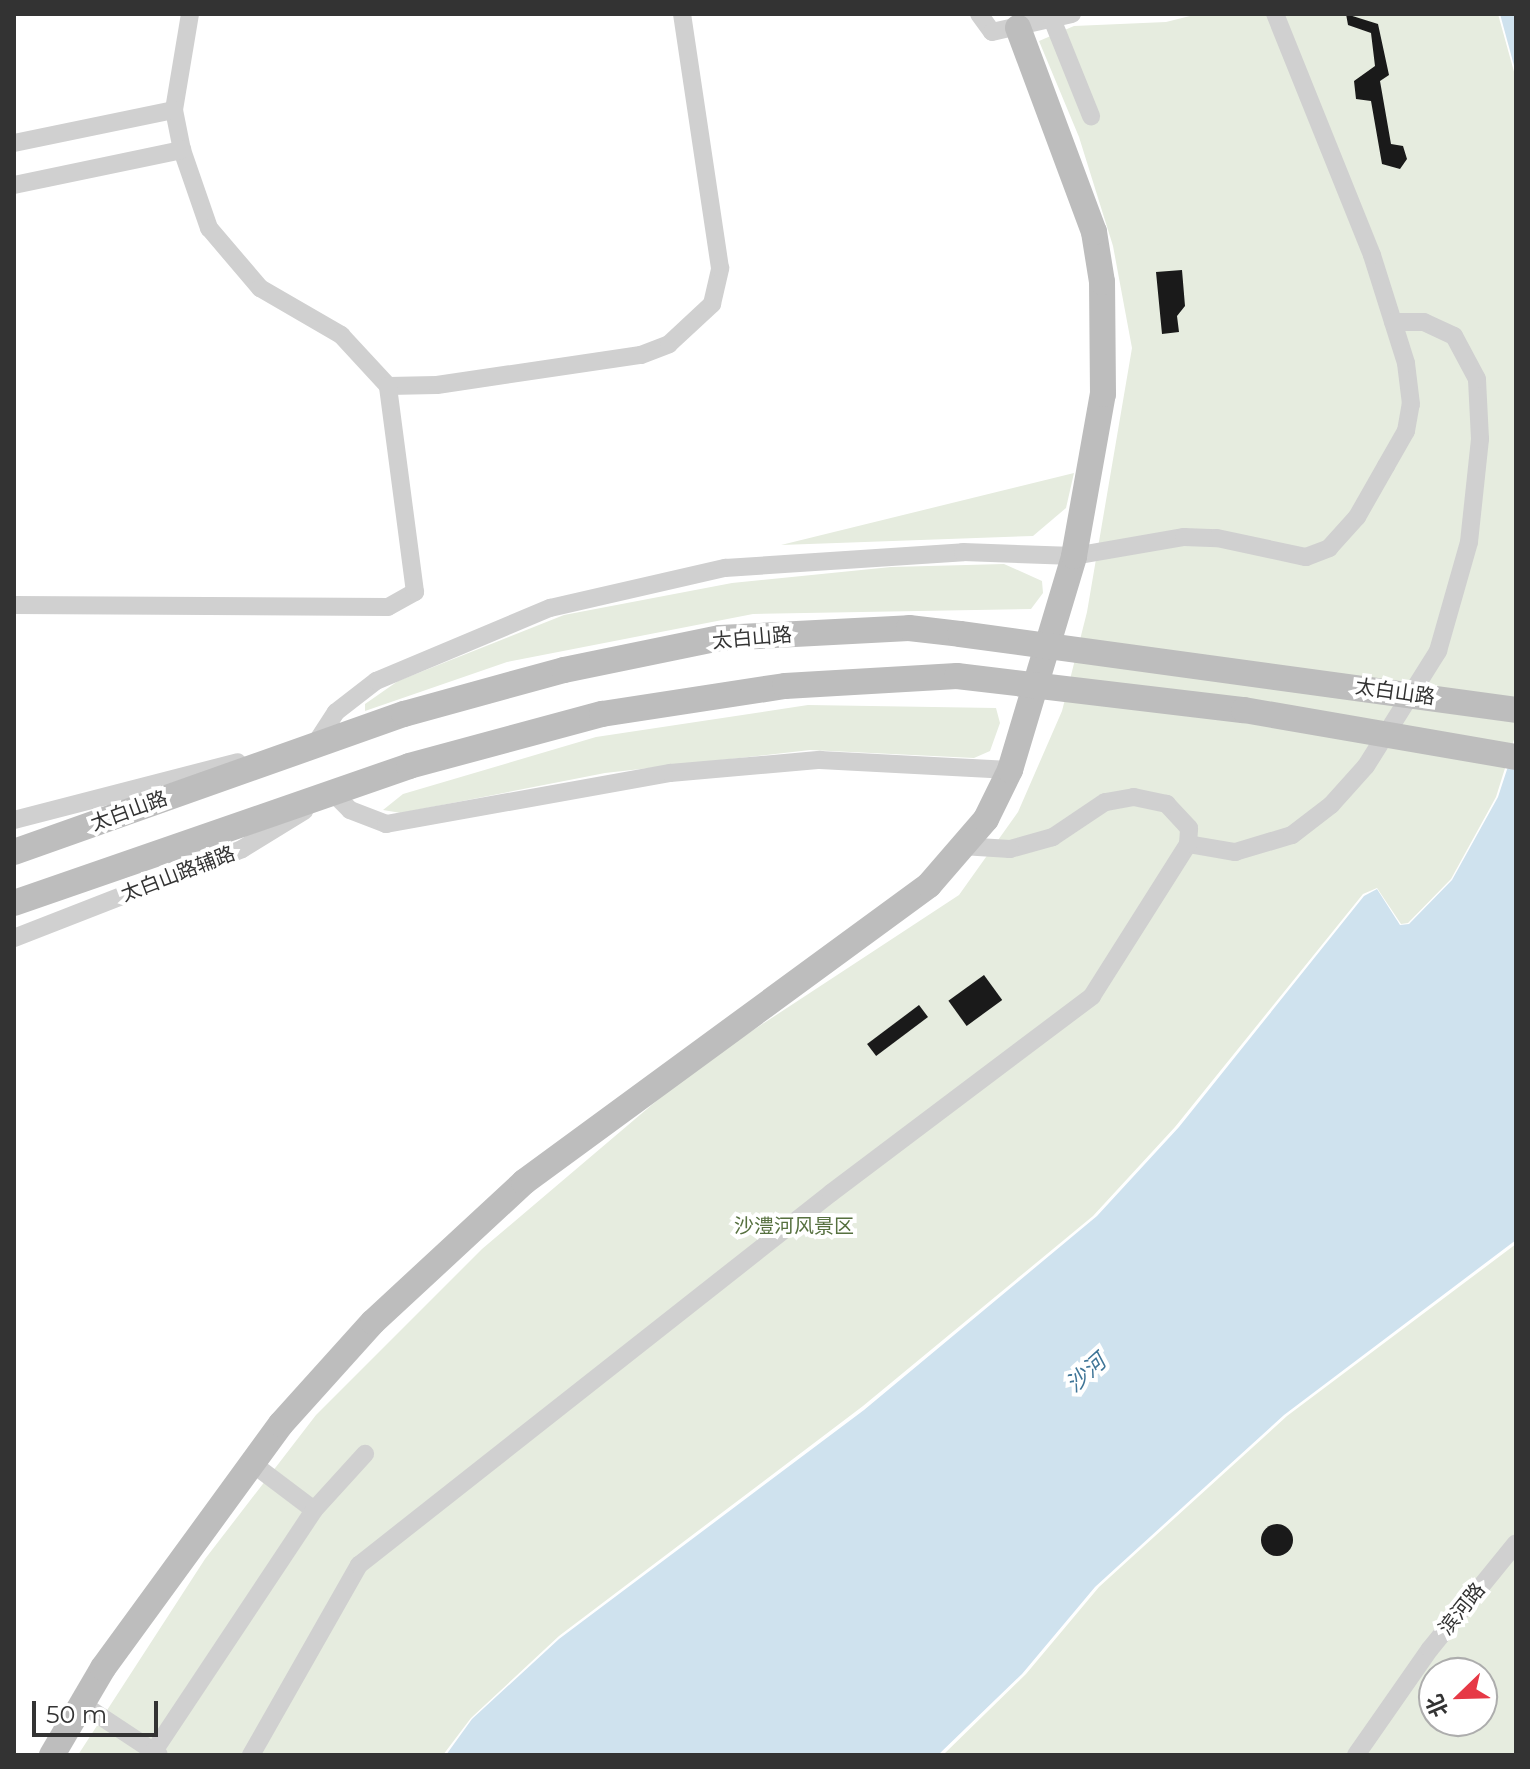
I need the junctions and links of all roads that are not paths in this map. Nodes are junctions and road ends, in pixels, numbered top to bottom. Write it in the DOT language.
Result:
graph roads {
  1 [pos="190,14"];
  2 [pos="682,14"];
  3 [pos="979,14"];
  4 [pos="1072,14"];
  5 [pos="1275,14"];
  6 [pos="1052,19"];
  7 [pos="1018,28"];
  8 [pos="174,110"];
  9 [pos="1091,116"];
  10 [pos="14,143"];
  11 [pos="182,150"];
  12 [pos="14,185"];
  13 [pos="1393,322"];
  14 [pos="388,386"];
  15 [pos="1074,556"];
  16 [pos="14,605"];
  17 [pos="1516,710"];
  18 [pos="318,745"];
  19 [pos="1516,757"];
  20 [pos="1010,770"];
  21 [pos="333,793"];
  22 [pos="14,820"];
  23 [pos="1188,844"];
  24 [pos="962,846"];
  25 [pos="14,852"];
  26 [pos="14,903"];
  27 [pos="14,938"];
  28 [pos="365,1454"];
  29 [pos="253,1464"];
  30 [pos="314,1510"];
  31 [pos="1516,1543"];
  32 [pos="82,1704"];
  33 [pos="147,1751"];
  34 [pos="52,1755"];
  35 [pos="251,1755"];
  36 [pos="1356,1755"];
  1 -- 8 [label="street"];
  2 -- 14 [label="street"];
  3 -- 7 [label="street"];
  4 -- 6 [label="street"];
  5 -- 13 [label="street"];
  6 -- 7 [label="street"];
  6 -- 9 [label="street"];
  7 -- 15 [label="main road"];
  8 -- 10 [label="street"];
  8 -- 11 [label="street"];
  11 -- 12 [label="street"];
  11 -- 14 [label="street"];
  13 -- 15 [label="street"];
  13 -- 23 [label="street"];
  14 -- 16 [label="street"];
  15 -- 18 [label="street"];
  15 -- 20 [label="main road"];
  17 -- 18 [label="main road, 太白山路, bridge"];
  18 -- 22 [label="street"];
  18 -- 25 [label="main road, 太白山路"];
  19 -- 21 [label="main road, 太白山路, bridge"];
  20 -- 21 [label="street"];
  20 -- 24 [label="main road"];
  21 -- 26 [label="main road, 太白山路"];
  21 -- 27 [label="street, 太白山路辅路"];
  23 -- 24 [label="street"];
  23 -- 35 [label="street"];
  24 -- 29 [label="main road"];
  28 -- 30 [label="street"];
  29 -- 30 [label="street"];
  29 -- 32 [label="main road"];
  30 -- 33 [label="street"];
  31 -- 36 [label="street, 滨河路"];
  32 -- 33 [label="street"];
  32 -- 34 [label="main road"];
}
